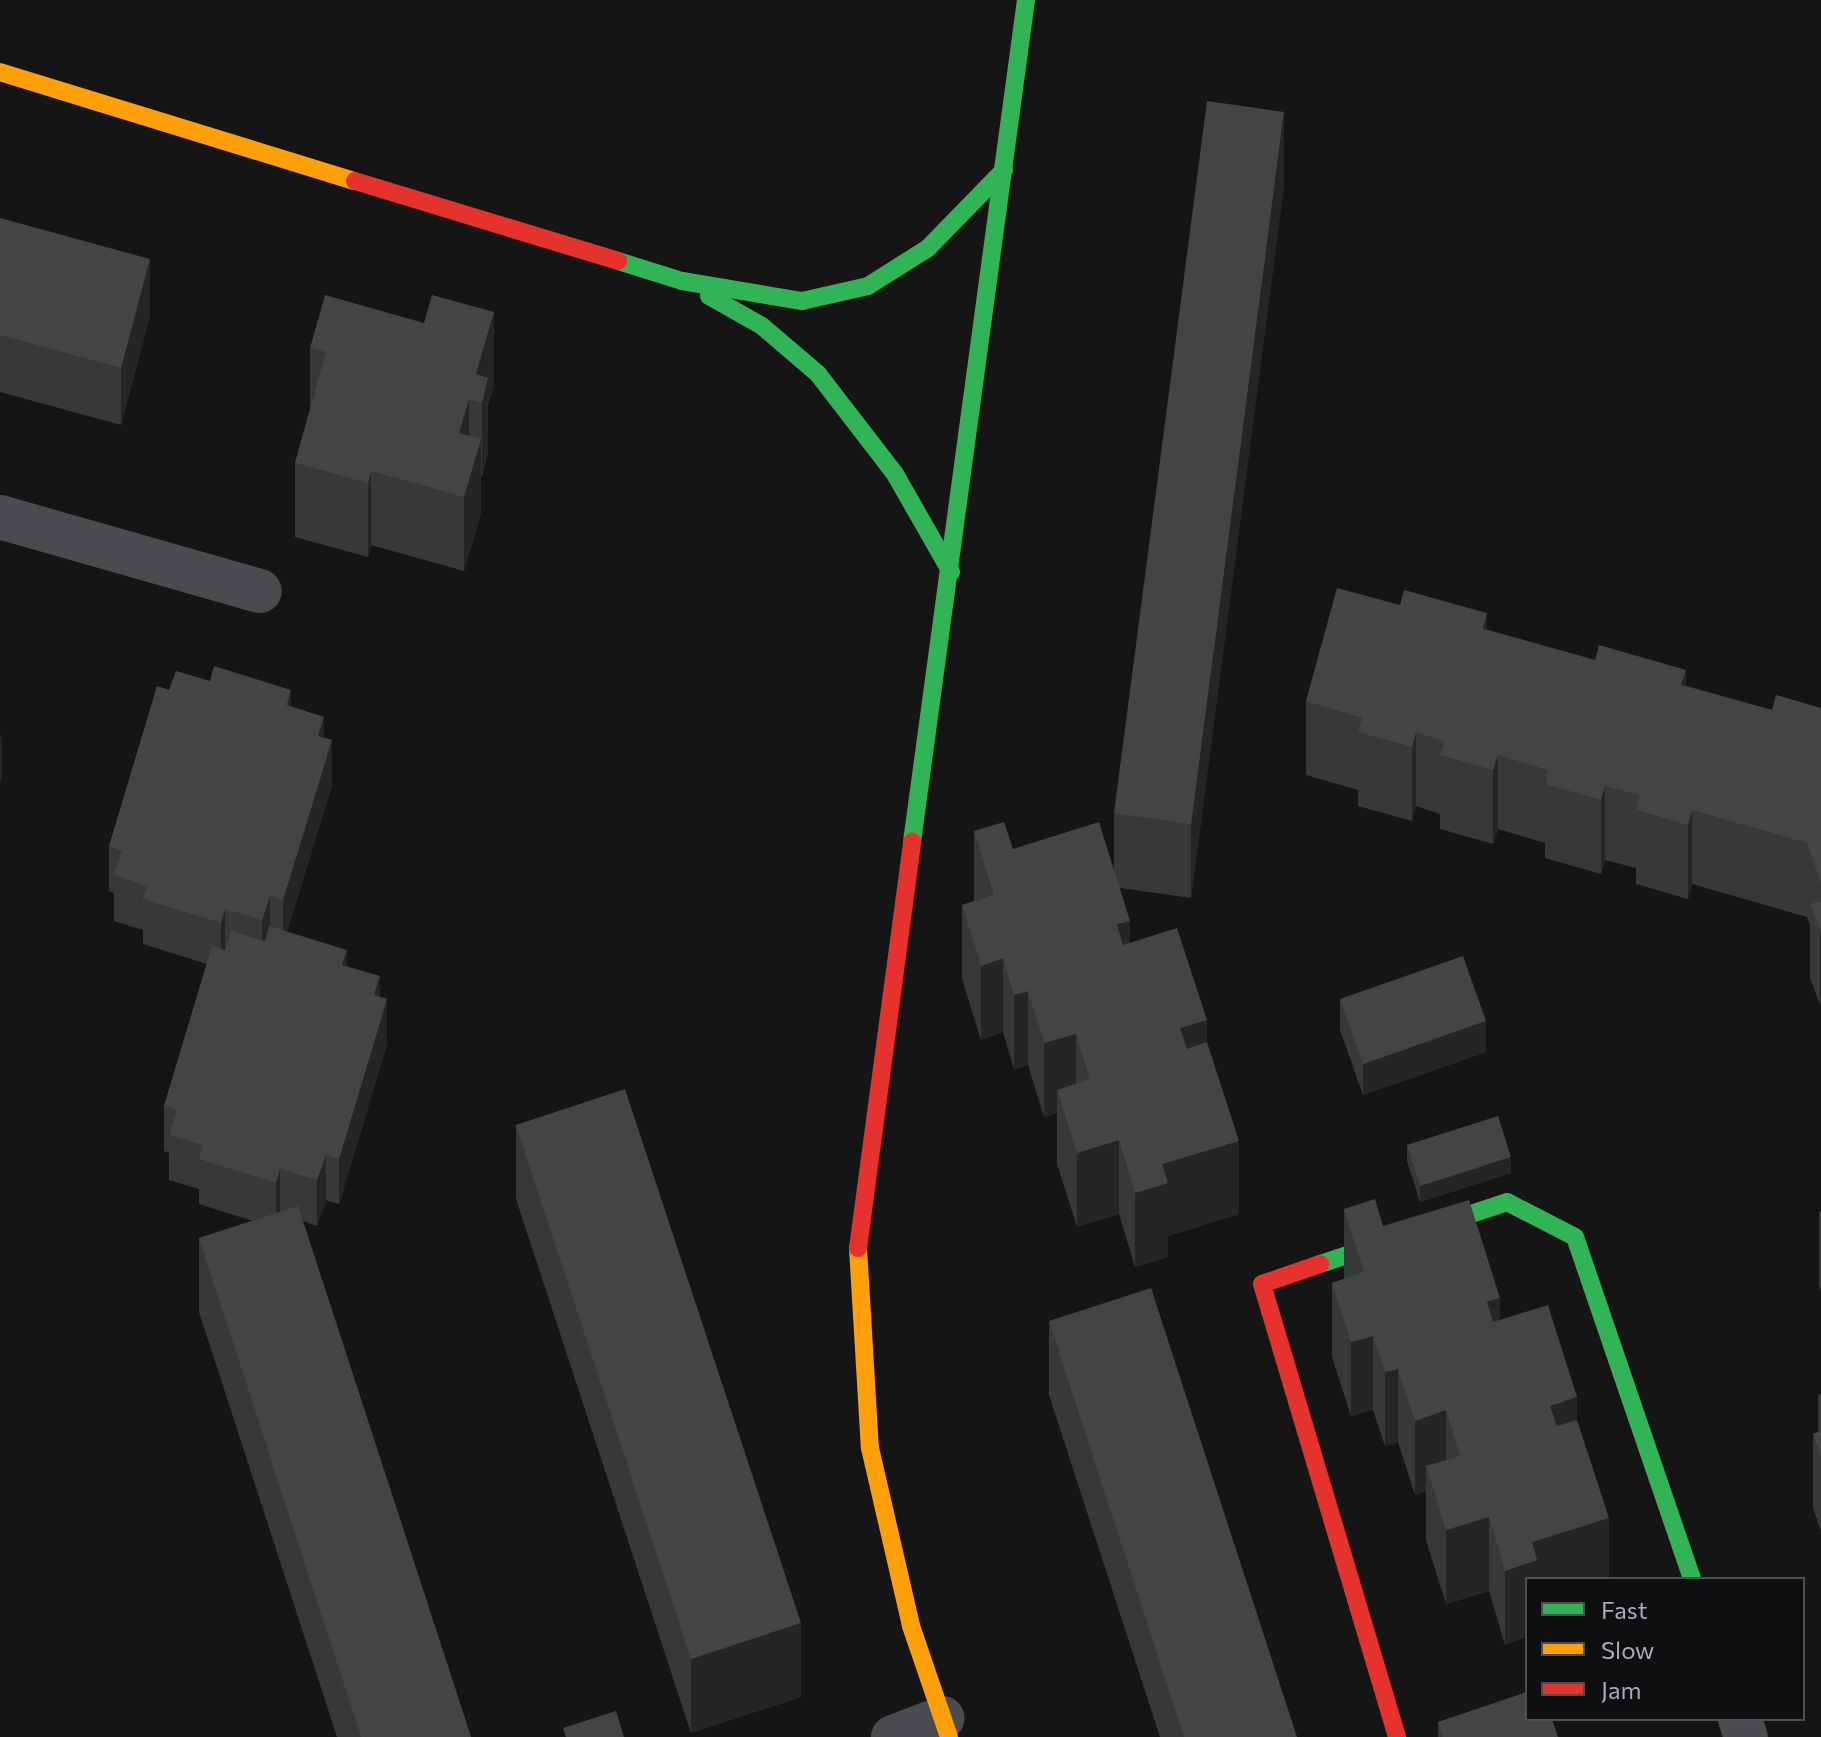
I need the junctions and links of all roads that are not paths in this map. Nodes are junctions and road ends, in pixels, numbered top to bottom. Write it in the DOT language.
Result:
graph roads {
  1 [pos="1026,0"];
  2 [pos="0,72"];
  3 [pos="1004,170"];
  4 [pos="682,281"];
  5 [pos="0,517"];
  6 [pos="951,572"];
  7 [pos="260,591"];
  8 [pos="1691,1577"];
  9 [pos="946,1728"];
  10 [pos="893,1737"];
  11 [pos="1397,1737"];
  1 -- 3 [label="street"];
  2 -- 4 [label="street"];
  3 -- 4 [label="street"];
  3 -- 6 [label="street"];
  4 -- 6 [label="street"];
  5 -- 7 [label="street"];
  6 -- 9 [label="street"];
  8 -- 11 [label="street"];
  9 -- 10 [label="street"];
}
